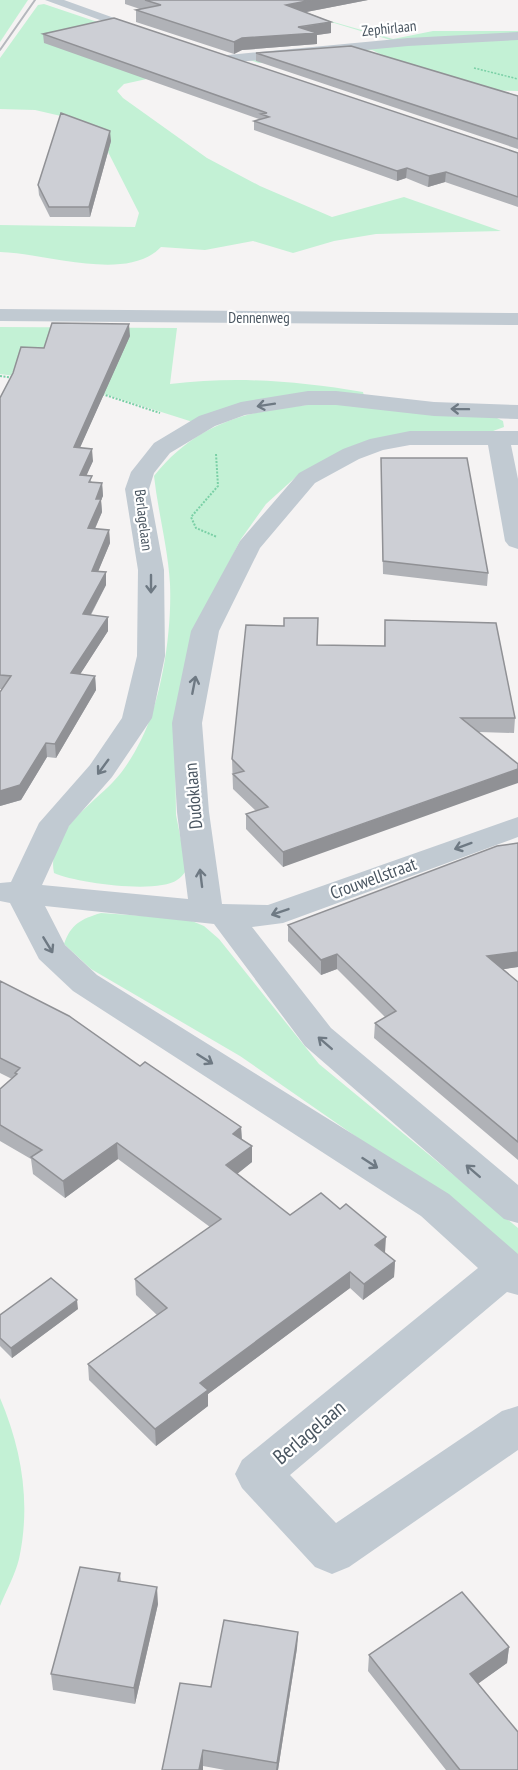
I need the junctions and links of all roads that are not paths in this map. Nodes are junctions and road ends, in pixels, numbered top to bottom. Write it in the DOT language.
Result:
graph roads {
  1 [pos="51,0"];
  2 [pos="518,36"];
  3 [pos="161,37"];
  4 [pos="213,54"];
  5 [pos="228,59"];
  6 [pos="261,70"];
  7 [pos="0,315"];
  8 [pos="518,319"];
  9 [pos="518,412"];
  10 [pos="511,432"];
  11 [pos="514,502"];
  12 [pos="518,541"];
  13 [pos="518,826"];
  14 [pos="11,892"];
  15 [pos="216,914"];
  16 [pos="518,1208"];
  17 [pos="512,1274"];
  18 [pos="518,1425"];
  1 -- 3 [label="street"];
  2 -- 5 [label="street, Zephirlaan"];
  4 -- 5 [label="street"];
  5 -- 6 [label="street"];
  7 -- 8 [label="street, Dennenweg"];
  9 -- 14 [label="street, Berlagelaan, one-way"];
  10 -- 11 [label="street"];
  15 -- 10 [label="street, Dudoklaan, one-way"];
  11 -- 12 [label="street"];
  13 -- 15 [label="street, Crouwellstraat, one-way"];
  14 -- 15 [label="street"];
  14 -- 17 [label="street, Berlagelaan, one-way"];
  16 -- 15 [label="street, Dudoklaan, one-way"];
  17 -- 18 [label="street, Berlagelaan"];
}
